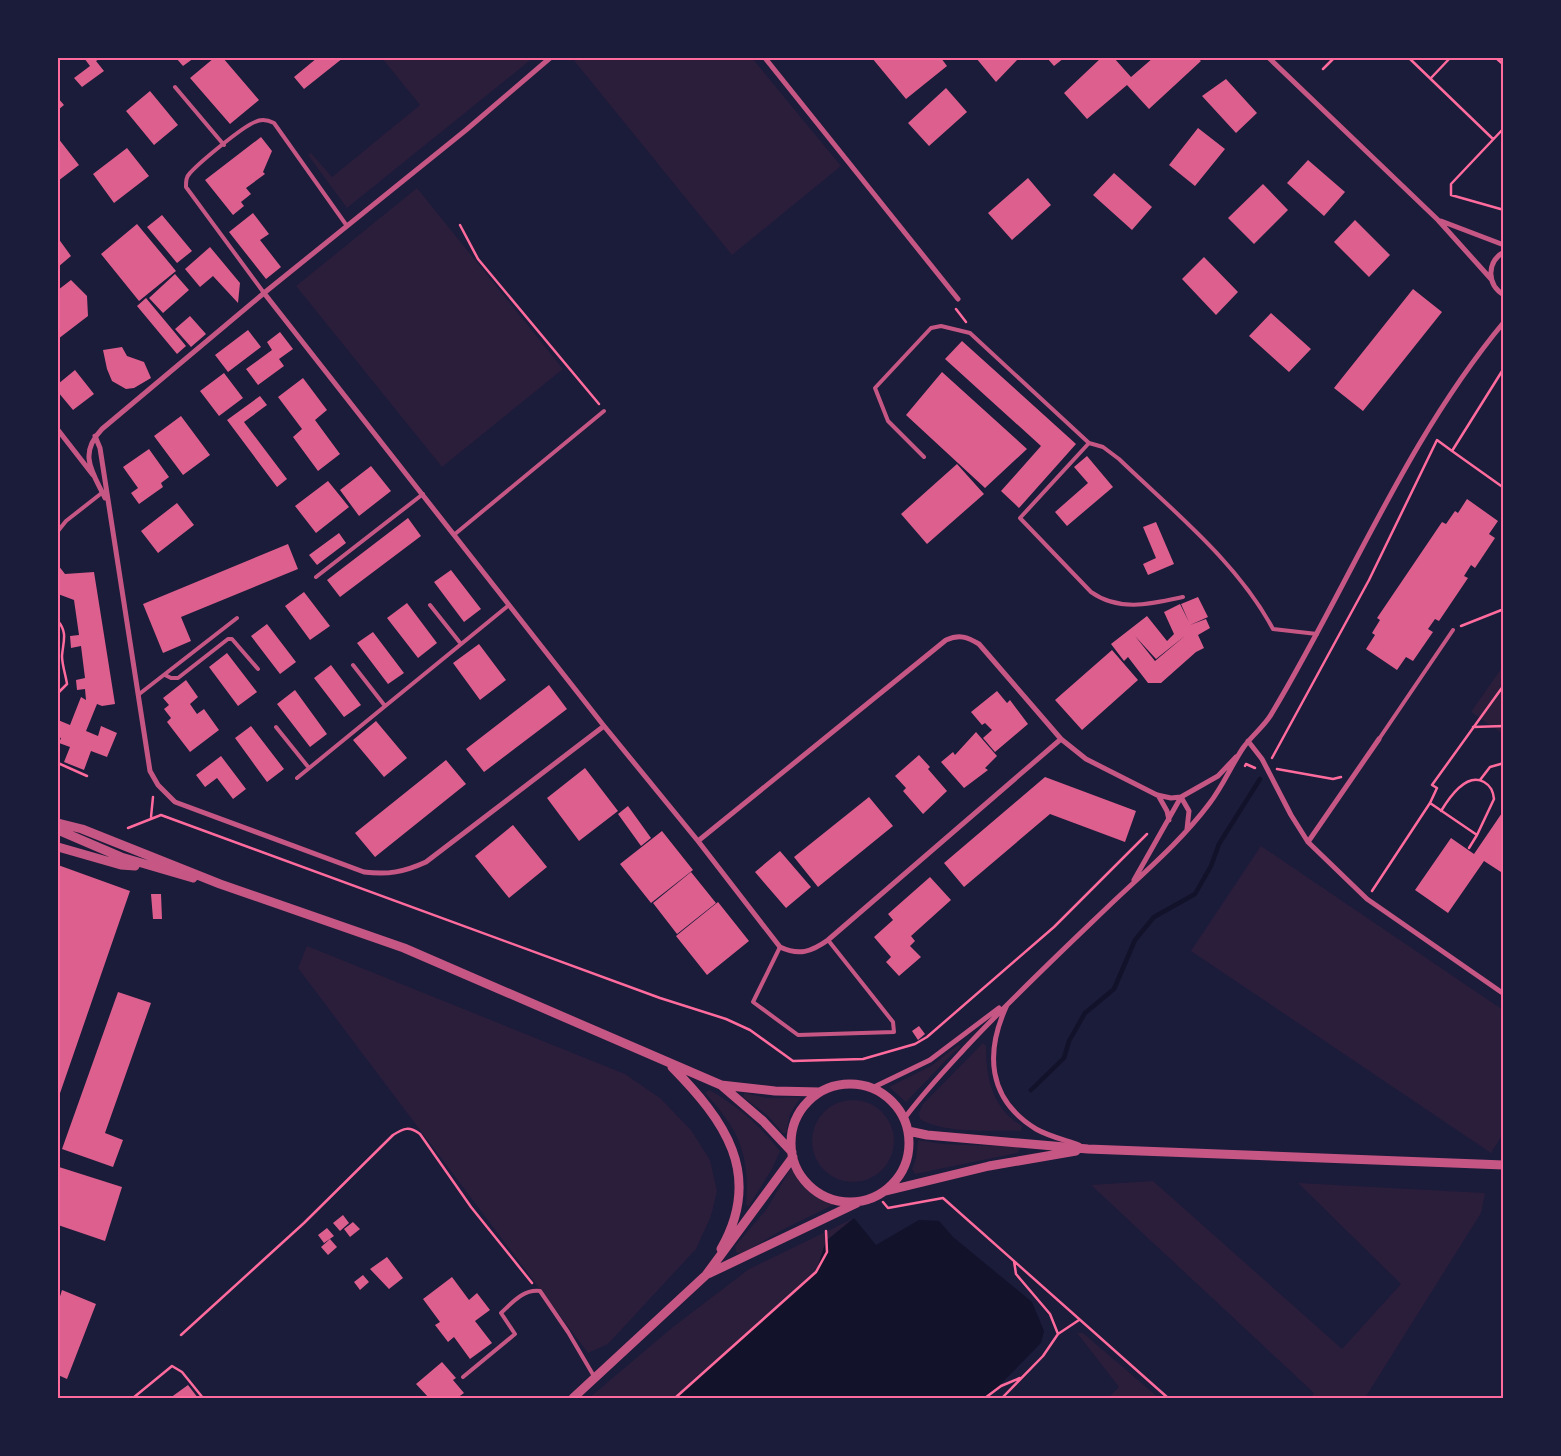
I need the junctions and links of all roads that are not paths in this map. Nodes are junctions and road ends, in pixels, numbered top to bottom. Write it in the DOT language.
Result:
graph roads {
  1 [pos="550,58"];
  2 [pos="765,58"];
  3 [pos="1269,58"];
  4 [pos="175,87"];
  5 [pos="224,145"];
  6 [pos="1438,220"];
  7 [pos="347,226"];
  8 [pos="1504,245"];
  9 [pos="1504,252"];
  10 [pos="1491,279"];
  11 [pos="264,293"];
  12 [pos="1504,295"];
  13 [pos="958,299"];
  14 [pos="1504,317"];
  15 [pos="1503,323"];
  16 [pos="604,411"];
  17 [pos="58,430"];
  18 [pos="95,436"];
  19 [pos="1089,442"];
  20 [pos="924,457"];
  21 [pos="95,478"];
  22 [pos="104,491"];
  23 [pos="423,494"];
  24 [pos="58,532"];
  25 [pos="455,534"];
  26 [pos="316,577"];
  27 [pos="1183,597"];
  28 [pos="430,604"];
  29 [pos="510,605"];
  30 [pos="237,618"];
  31 [pos="1453,630"];
  32 [pos="1317,634"];
  33 [pos="461,644"];
  34 [pos="353,665"];
  35 [pos="258,669"];
  36 [pos="165,674"];
  37 [pos="138,695"];
  38 [pos="385,706"];
  39 [pos="604,726"];
  40 [pos="276,727"];
  41 [pos="1061,739"];
  42 [pos="1379,739"];
  43 [pos="1248,741"];
  44 [pos="1240,753"];
  45 [pos="310,768"];
  46 [pos="297,778"];
  47 [pos="1158,794"];
  48 [pos="1182,797"];
  49 [pos="58,817"];
  50 [pos="1169,820"];
  51 [pos="58,823"];
  52 [pos="82,829"];
  53 [pos="58,830"];
  54 [pos="1187,830"];
  55 [pos="698,841"];
  56 [pos="1308,842"];
  57 [pos="58,847"];
  58 [pos="151,867"];
  59 [pos="220,884"];
  60 [pos="1129,887"];
  61 [pos="828,940"];
  62 [pos="780,946"];
  63 [pos="1504,994"];
  64 [pos="1010,1000"];
  65 [pos="668,1064"];
  66 [pos="721,1085"];
  67 [pos="872,1088"];
  68 [pos="820,1092"];
  69 [pos="904,1119"];
  70 [pos="908,1131"];
  71 [pos="1088,1149"];
  72 [pos="793,1155"];
  73 [pos="1504,1165"];
  74 [pos="881,1193"];
  75 [pos="860,1201"];
  76 [pos="706,1276"];
  77 [pos="463,1377"];
  78 [pos="595,1378"];
  79 [pos="573,1398"];
  1 -- 7 [label="street"];
  2 -- 13 [label="street"];
  3 -- 6 [label="street"];
  4 -- 5 [label="lane"];
  5 -- 7 [label="lane"];
  5 -- 11 [label="lane"];
  6 -- 8 [label="street"];
  6 -- 10 [label="street"];
  7 -- 11 [label="street"];
  9 -- 10 [label="street"];
  10 -- 12 [label="street"];
  11 -- 18 [label="street"];
  11 -- 23 [label="street"];
  14 -- 15 [label="street"];
  15 -- 32 [label="street"];
  16 -- 25 [label="lane"];
  17 -- 21 [label="street"];
  18 -- 21 [label="street"];
  18 -- 22 [label="street"];
  19 -- 20 [label="lane"];
  19 -- 27 [label="lane"];
  19 -- 32 [label="lane"];
  21 -- 22 [label="street"];
  22 -- 24 [label="lane"];
  22 -- 37 [label="street"];
  23 -- 25 [label="street"];
  23 -- 26 [label="lane"];
  25 -- 29 [label="street"];
  28 -- 33 [label="lane"];
  29 -- 33 [label="lane"];
  29 -- 39 [label="street"];
  30 -- 36 [label="lane"];
  31 -- 42 [label="lane"];
  32 -- 43 [label="street"];
  33 -- 38 [label="lane"];
  34 -- 38 [label="lane"];
  35 -- 36 [label="lane"];
  36 -- 37 [label="lane"];
  37 -- 39 [label="street"];
  38 -- 45 [label="lane"];
  39 -- 55 [label="street"];
  40 -- 45 [label="lane"];
  41 -- 47 [label="street"];
  41 -- 55 [label="street"];
  41 -- 61 [label="street"];
  42 -- 56 [label="street"];
  43 -- 44 [label="street"];
  43 -- 56 [label="street"];
  44 -- 48 [label="street"];
  44 -- 54 [label="street"];
  45 -- 46 [label="lane"];
  47 -- 48 [label="street"];
  47 -- 50 [label="street"];
  48 -- 50 [label="street"];
  48 -- 54 [label="street"];
  49 -- 52 [label="street"];
  50 -- 60 [label="street"];
  51 -- 52 [label="street"];
  52 -- 59 [label="street"];
  53 -- 58 [label="street"];
  54 -- 60 [label="street"];
  55 -- 62 [label="street"];
  56 -- 63 [label="street"];
  57 -- 58 [label="street"];
  58 -- 59 [label="street"];
  59 -- 65 [label="street"];
  60 -- 64 [label="street"];
  61 -- 62 [label="street"];
  61 -- 62 [label="lane"];
  64 -- 67 [label="street"];
  64 -- 69 [label="street"];
  64 -- 71 [label="street"];
  65 -- 66 [label="street"];
  65 -- 76 [label="street"];
  66 -- 68 [label="street"];
  66 -- 72 [label="street"];
  67 -- 68 [label="street"];
  67 -- 69 [label="street"];
  68 -- 72 [label="street"];
  69 -- 70 [label="street"];
  70 -- 71 [label="street"];
  70 -- 74 [label="street"];
  71 -- 73 [label="street"];
  71 -- 74 [label="street"];
  72 -- 75 [label="street"];
  72 -- 76 [label="street"];
  74 -- 75 [label="street"];
  75 -- 76 [label="street"];
  76 -- 78 [label="street"];
  77 -- 78 [label="lane"];
  78 -- 79 [label="street"];
}
